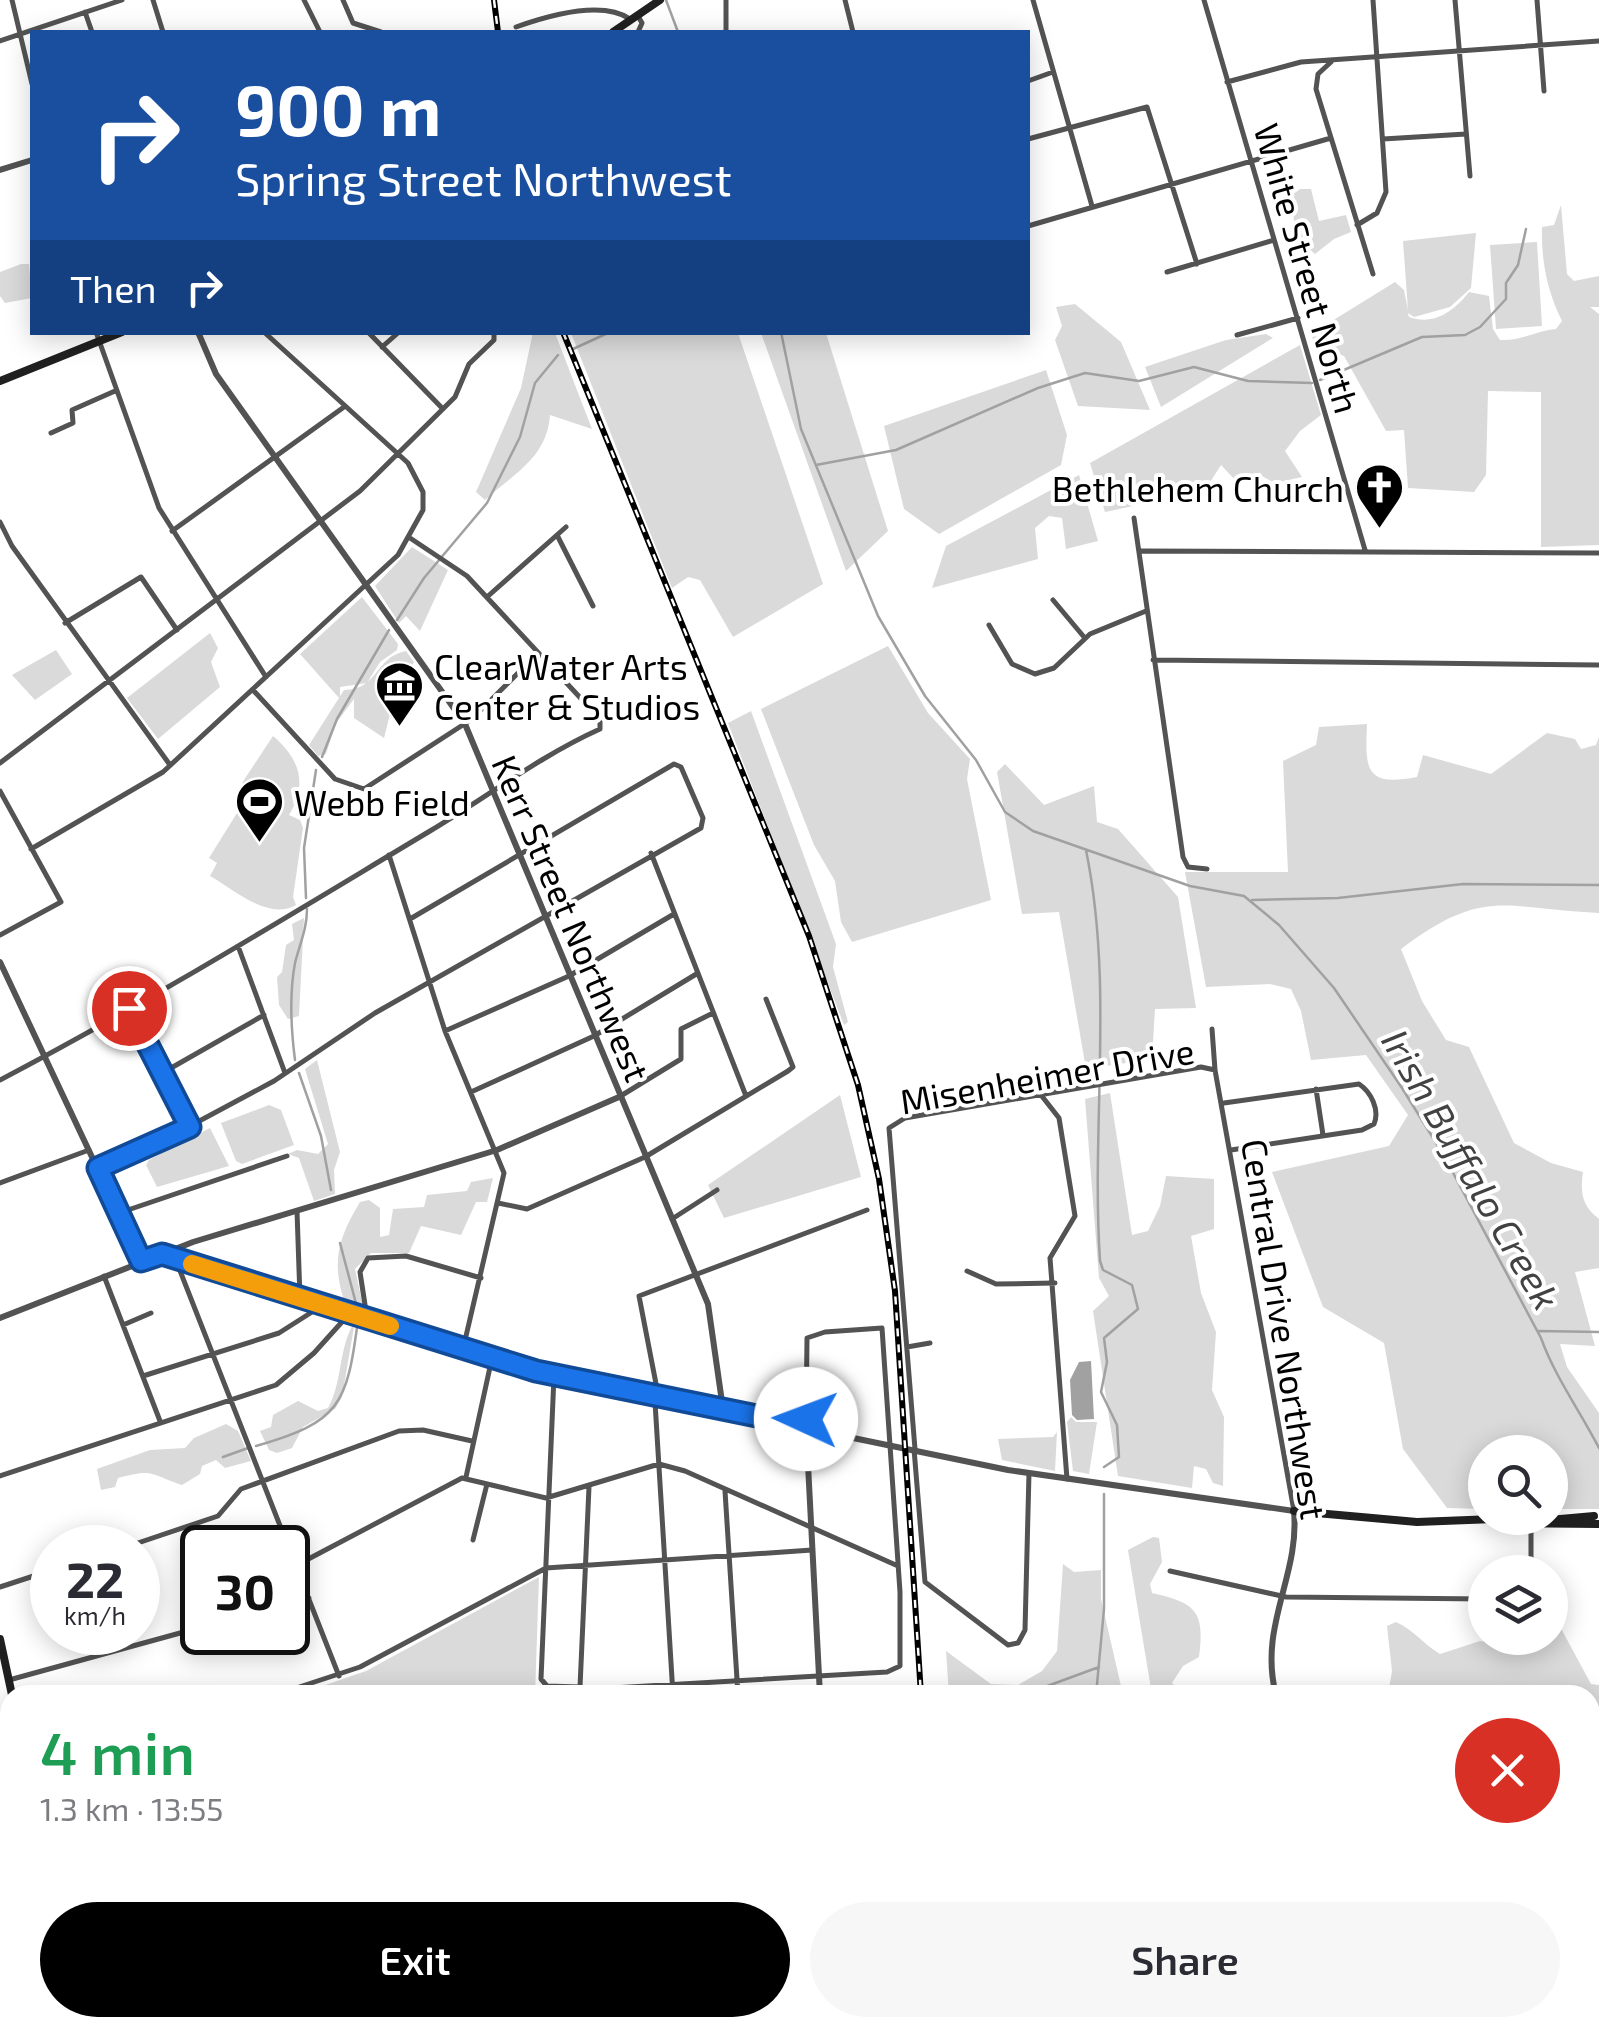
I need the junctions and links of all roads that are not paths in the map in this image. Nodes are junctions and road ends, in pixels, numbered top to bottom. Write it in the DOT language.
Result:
graph roads {
  1 [pos="12,0"];
  2 [pos="122,0"];
  3 [pos="153,0"];
  4 [pos="304,0"];
  5 [pos="343,0"];
  6 [pos="724,0"];
  7 [pos="844,0"];
  8 [pos="1033,0"];
  9 [pos="1204,0"];
  10 [pos="1373,0"];
  11 [pos="1454,0"];
  12 [pos="1536,0"];
  13 [pos="656,2"];
  14 [pos="85,12"];
  15 [pos="634,18"];
  16 [pos="516,27"];
  17 [pos="33,30"];
  18 [pos="91,30"];
  19 [pos="162,30"];
  20 [pos="319,30"];
  21 [pos="375,30"];
  22 [pos="616,30"];
  23 [pos="639,30"];
  24 [pos="726,30"];
  25 [pos="852,30"];
  26 [pos="30,31"];
  27 [pos="18,35"];
  28 [pos="1599,41"];
  29 [pos="0,42"];
  30 [pos="1540,43"];
  31 [pos="1458,49"];
  32 [pos="1376,55"];
  33 [pos="1323,64"];
  34 [pos="1053,72"];
  35 [pos="30,77"];
  36 [pos="1030,80"];
  37 [pos="1227,82"];
  38 [pos="1544,91"];
  39 [pos="1069,127"];
  40 [pos="1466,134"];
  41 [pos="1030,138"];
  42 [pos="1330,138"];
  43 [pos="1382,140"];
  44 [pos="1250,160"];
  45 [pos="30,161"];
  46 [pos="0,170"];
  47 [pos="1470,176"];
  48 [pos="1171,183"];
  49 [pos="1092,206"];
  50 [pos="1030,225"];
  51 [pos="1358,226"];
  52 [pos="1274,240"];
  53 [pos="1197,264"];
  54 [pos="1168,272"];
  55 [pos="1372,274"];
  56 [pos="1298,318"];
  57 [pos="199,335"];
  58 [pos="267,335"];
  59 [pos="371,335"];
  60 [pos="395,335"];
  61 [pos="493,335"];
  62 [pos="1238,335"];
  63 [pos="97,337"];
  64 [pos="382,346"];
  65 [pos="0,381"];
  66 [pos="115,391"];
  67 [pos="344,406"];
  68 [pos="443,409"];
  69 [pos="52,433"];
  70 [pos="400,452"];
  71 [pos="274,456"];
  72 [pos="1134,518"];
  73 [pos="321,521"];
  74 [pos="0,522"];
  75 [pos="566,527"];
  76 [pos="172,531"];
  77 [pos="558,535"];
  78 [pos="410,538"];
  79 [pos="12,546"];
  80 [pos="1365,550"];
  81 [pos="1140,551"];
  82 [pos="0,552"];
  83 [pos="1599,553"];
  84 [pos="365,585"];
  85 [pos="487,597"];
  86 [pos="1053,600"];
  87 [pos="216,601"];
  88 [pos="593,606"];
  89 [pos="1146,611"];
  90 [pos="66,624"];
  91 [pos="988,626"];
  92 [pos="176,630"];
  93 [pos="1084,637"];
  94 [pos="538,653"];
  95 [pos="1153,660"];
  96 [pos="1599,666"];
  97 [pos="266,678"];
  98 [pos="110,679"];
  99 [pos="254,690"];
  100 [pos="465,724"];
  101 [pos="0,763"];
  102 [pos="170,766"];
  103 [pos="0,791"];
  104 [pos="493,793"];
  105 [pos="31,848"];
  106 [pos="651,853"];
  107 [pos="518,854"];
  108 [pos="389,855"];
  109 [pos="1207,869"];
  110 [pos="674,913"];
  111 [pos="544,915"];
  112 [pos="410,919"];
  113 [pos="0,934"];
  114 [pos="238,946"];
  115 [pos="0,962"];
  116 [pos="698,974"];
  117 [pos="569,976"];
  118 [pos="429,982"];
  119 [pos="766,999"];
  120 [pos="129,1008"];
  121 [pos="714,1013"];
  122 [pos="264,1015"];
  123 [pos="1212,1028"];
  124 [pos="445,1031"];
  125 [pos="594,1036"];
  126 [pos="45,1056"];
  127 [pos="1215,1070"];
  128 [pos="164,1072"];
  129 [pos="285,1073"];
  130 [pos="0,1080"];
  131 [pos="1316,1089"];
  132 [pos="471,1092"];
  133 [pos="1040,1094"];
  134 [pos="746,1096"];
  135 [pos="620,1097"];
  136 [pos="1224,1104"];
  137 [pos="190,1127"];
  138 [pos="1323,1136"];
  139 [pos="89,1150"];
  140 [pos="497,1150"];
  141 [pos="1231,1150"];
  142 [pos="287,1156"];
  143 [pos="645,1157"];
  144 [pos="98,1168"];
  145 [pos="0,1183"];
  146 [pos="717,1190"];
  147 [pos="498,1203"];
  148 [pos="867,1210"];
  149 [pos="297,1212"];
  150 [pos="119,1213"];
  151 [pos="672,1219"];
  152 [pos="162,1254"];
  153 [pos="175,1258"];
  154 [pos="141,1261"];
  155 [pos="967,1271"];
  156 [pos="696,1274"];
  157 [pos="104,1276"];
  158 [pos="481,1278"];
  159 [pos="1055,1283"];
  160 [pos="300,1298"];
  161 [pos="323,1305"];
  162 [pos="350,1313"];
  163 [pos="151,1314"];
  164 [pos="0,1318"];
  165 [pos="367,1318"];
  166 [pos="123,1325"];
  167 [pos="930,1343"];
  168 [pos="907,1347"];
  169 [pos="464,1349"];
  170 [pos="216,1355"];
  171 [pos="492,1358"];
  172 [pos="143,1376"];
  173 [pos="554,1376"];
  174 [pos="656,1397"];
  175 [pos="233,1399"];
  176 [pos="722,1409"];
  177 [pos="160,1422"];
  178 [pos="806,1426"];
  179 [pos="472,1440"];
  180 [pos="890,1444"];
  181 [pos="914,1449"];
  182 [pos="658,1464"];
  183 [pos="1029,1473"];
  184 [pos="0,1476"];
  185 [pos="466,1478"];
  186 [pos="1067,1479"];
  187 [pos="264,1480"];
  188 [pos="487,1484"];
  189 [pos="589,1487"];
  190 [pos="726,1490"];
  191 [pos="549,1497"];
  192 [pos="1294,1511"];
  193 [pos="1568,1517"];
  194 [pos="1597,1518"];
  195 [pos="1568,1519"];
  196 [pos="1468,1522"];
  197 [pos="281,1525"];
  198 [pos="811,1529"];
  199 [pos="160,1536"];
  200 [pos="473,1540"];
  201 [pos="812,1550"];
  202 [pos="730,1556"];
  203 [pos="310,1558"];
  204 [pos="664,1560"];
  205 [pos="585,1564"];
  206 [pos="898,1566"];
  207 [pos="546,1568"];
  208 [pos="1170,1572"];
  209 [pos="30,1577"];
  210 [pos="0,1587"];
  211 [pos="1280,1596"];
  212 [pos="310,1598"];
  213 [pos="1468,1599"];
  214 [pos="180,1633"];
  215 [pos="0,1639"];
  216 [pos="819,1674"];
  217 [pos="339,1676"];
  218 [pos="9,1680"];
  219 [pos="738,1680"];
  220 [pos="672,1684"];
  221 [pos="10,1685"];
  222 [pos="309,1685"];
  223 [pos="552,1685"];
  224 [pos="580,1685"];
  225 [pos="649,1685"];
  226 [pos="738,1685"];
  227 [pos="820,1685"];
  228 [pos="1274,1685"];
  1 -- 27 [label="street"];
  2 -- 14 [label="street"];
  3 -- 19 [label="street"];
  4 -- 20 [label="street"];
  5 -- 21 [label="street"];
  6 -- 24 [label="street"];
  7 -- 25 [label="street"];
  8 -- 34 [label="street"];
  9 -- 37 [label="street, White Street North"];
  10 -- 32 [label="street"];
  11 -- 31 [label="street"];
  12 -- 30 [label="street"];
  13 -- 15 [label="main road"];
  14 -- 17 [label="street"];
  14 -- 18 [label="street"];
  15 -- 16 [label="street"];
  15 -- 22 [label="main road"];
  15 -- 23 [label="street"];
  26 -- 27 [label="street"];
  27 -- 29 [label="street"];
  27 -- 35 [label="street"];
  28 -- 30 [label="street"];
  30 -- 31 [label="street"];
  30 -- 38 [label="street"];
  31 -- 32 [label="street"];
  31 -- 40 [label="street"];
  32 -- 33 [label="street"];
  32 -- 43 [label="street"];
  33 -- 37 [label="street"];
  33 -- 42 [label="street"];
  34 -- 36 [label="street"];
  34 -- 39 [label="street"];
  37 -- 44 [label="street, White Street North"];
  39 -- 41 [label="street"];
  39 -- 48 [label="street"];
  39 -- 49 [label="street"];
  40 -- 43 [label="street"];
  40 -- 47 [label="street"];
  42 -- 44 [label="street"];
  42 -- 51 [label="street"];
  43 -- 51 [label="street"];
  44 -- 48 [label="street"];
  44 -- 52 [label="street, White Street North"];
  45 -- 46 [label="street"];
  48 -- 49 [label="street"];
  48 -- 53 [label="street"];
  49 -- 50 [label="street"];
  51 -- 55 [label="street"];
  52 -- 53 [label="street"];
  52 -- 56 [label="street, White Street North"];
  53 -- 54 [label="street"];
  56 -- 62 [label="street"];
  56 -- 80 [label="street, White Street North"];
  57 -- 71 [label="street, Kerr Street Northwest"];
  58 -- 67 [label="street"];
  59 -- 64 [label="street"];
  60 -- 64 [label="street"];
  61 -- 68 [label="street"];
  63 -- 65 [label="main road"];
  63 -- 66 [label="street"];
  64 -- 68 [label="street"];
  66 -- 69 [label="street"];
  66 -- 76 [label="street"];
  67 -- 70 [label="street"];
  67 -- 71 [label="street"];
  68 -- 70 [label="street"];
  70 -- 73 [label="street"];
  70 -- 78 [label="street"];
  71 -- 73 [label="street, Kerr Street Northwest"];
  71 -- 76 [label="street"];
  72 -- 81 [label="street"];
  73 -- 84 [label="street, Kerr Street Northwest"];
  73 -- 87 [label="street"];
  74 -- 79 [label="street"];
  75 -- 77 [label="street"];
  76 -- 87 [label="street"];
  77 -- 85 [label="street"];
  77 -- 88 [label="street"];
  78 -- 84 [label="street"];
  78 -- 85 [label="street"];
  79 -- 82 [label="street"];
  79 -- 90 [label="street"];
  80 -- 81 [label="street"];
  80 -- 83 [label="street"];
  81 -- 89 [label="street"];
  84 -- 97 [label="street"];
  84 -- 100 [label="street, Kerr Street Northwest"];
  85 -- 94 [label="street"];
  86 -- 93 [label="street"];
  87 -- 92 [label="street"];
  87 -- 97 [label="street"];
  89 -- 93 [label="street"];
  89 -- 95 [label="street"];
  90 -- 92 [label="street"];
  90 -- 98 [label="street"];
  91 -- 93 [label="street"];
  92 -- 98 [label="street"];
  94 -- 100 [label="street"];
  94 -- 104 [label="street"];
  95 -- 96 [label="street"];
  95 -- 109 [label="street"];
  97 -- 99 [label="street"];
  98 -- 101 [label="street"];
  98 -- 102 [label="street"];
  99 -- 100 [label="street"];
  99 -- 102 [label="street"];
  100 -- 104 [label="street, Kerr Street Northwest"];
  102 -- 105 [label="street"];
  103 -- 105 [label="street"];
  104 -- 107 [label="street, Kerr Street Northwest"];
  104 -- 108 [label="street"];
  105 -- 113 [label="street"];
  106 -- 107 [label="street"];
  106 -- 110 [label="street"];
  106 -- 111 [label="street"];
  107 -- 111 [label="street, Kerr Street Northwest"];
  107 -- 112 [label="street"];
  108 -- 112 [label="street"];
  108 -- 114 [label="street"];
  110 -- 116 [label="street"];
  110 -- 117 [label="street"];
  111 -- 117 [label="street, Kerr Street Northwest"];
  111 -- 118 [label="street"];
  112 -- 118 [label="street"];
  114 -- 120 [label="street"];
  114 -- 122 [label="street"];
  115 -- 126 [label="street"];
  116 -- 121 [label="street"];
  116 -- 125 [label="street"];
  117 -- 124 [label="street"];
  117 -- 125 [label="street, Kerr Street Northwest"];
  118 -- 124 [label="street"];
  118 -- 129 [label="street"];
  119 -- 134 [label="street"];
  120 -- 126 [label="street"];
  120 -- 128 [label="street"];
  121 -- 134 [label="street"];
  121 -- 135 [label="street"];
  122 -- 128 [label="street"];
  122 -- 129 [label="street"];
  123 -- 127 [label="street, Central Drive Northwest"];
  124 -- 132 [label="street"];
  125 -- 132 [label="street"];
  125 -- 135 [label="street, Kerr Street Northwest"];
  126 -- 130 [label="street"];
  126 -- 139 [label="street"];
  127 -- 133 [label="street, Misenheimer Drive"];
  127 -- 136 [label="street, Central Drive Northwest"];
  128 -- 137 [label="street"];
  129 -- 137 [label="street"];
  131 -- 136 [label="street"];
  131 -- 138 [label="street"];
  131 -- 138 [label="street"];
  132 -- 140 [label="street"];
  133 -- 159 [label="street"];
  133 -- 168 [label="street, Misenheimer Drive"];
  134 -- 143 [label="street"];
  135 -- 140 [label="street"];
  135 -- 143 [label="street, Kerr Street Northwest"];
  136 -- 141 [label="street, Central Drive Northwest"];
  137 -- 144 [label="street"];
  138 -- 141 [label="street"];
  139 -- 144 [label="street"];
  139 -- 145 [label="street"];
  140 -- 147 [label="street"];
  140 -- 149 [label="street"];
  141 -- 192 [label="street, Central Drive Northwest"];
  142 -- 150 [label="street"];
  143 -- 147 [label="street"];
  143 -- 151 [label="street, Kerr Street Northwest"];
  144 -- 150 [label="street"];
  146 -- 151 [label="street"];
  147 -- 158 [label="street"];
  148 -- 156 [label="street"];
  149 -- 152 [label="street"];
  149 -- 160 [label="street"];
  150 -- 154 [label="street"];
  151 -- 156 [label="street, Kerr Street Northwest"];
  152 -- 153 [label="street"];
  152 -- 154 [label="street"];
  153 -- 160 [label="street"];
  153 -- 170 [label="street"];
  154 -- 157 [label="street"];
  155 -- 159 [label="street"];
  156 -- 174 [label="street"];
  156 -- 176 [label="street, Kerr Street Northwest"];
  157 -- 164 [label="street"];
  157 -- 166 [label="street"];
  158 -- 165 [label="street"];
  158 -- 169 [label="street"];
  159 -- 186 [label="street"];
  160 -- 161 [label="street"];
  161 -- 162 [label="street"];
  161 -- 170 [label="street"];
  162 -- 165 [label="street"];
  162 -- 175 [label="street"];
  163 -- 166 [label="street"];
  165 -- 169 [label="street"];
  166 -- 172 [label="street"];
  167 -- 168 [label="street"];
  168 -- 181 [label="street, Misenheimer Drive"];
  169 -- 171 [label="street"];
  170 -- 172 [label="street"];
  170 -- 175 [label="street"];
  171 -- 173 [label="street"];
  171 -- 179 [label="street"];
  172 -- 177 [label="street"];
  173 -- 174 [label="street"];
  173 -- 191 [label="street"];
  174 -- 176 [label="street"];
  174 -- 182 [label="street"];
  175 -- 177 [label="street"];
  175 -- 187 [label="street"];
  176 -- 178 [label="street"];
  177 -- 184 [label="street"];
  178 -- 180 [label="street"];
  178 -- 180 [label="street"];
  178 -- 198 [label="street"];
  179 -- 185 [label="street"];
  179 -- 187 [label="street"];
  180 -- 181 [label="street"];
  180 -- 206 [label="street"];
  181 -- 183 [label="street"];
  181 -- 183 [label="street, Misenheimer Drive"];
  182 -- 189 [label="street"];
  182 -- 190 [label="street"];
  182 -- 204 [label="street"];
  183 -- 186 [label="street"];
  185 -- 188 [label="street"];
  185 -- 203 [label="street"];
  186 -- 192 [label="street"];
  187 -- 197 [label="street"];
  187 -- 199 [label="street"];
  188 -- 191 [label="street"];
  188 -- 200 [label="street"];
  189 -- 191 [label="street"];
  189 -- 205 [label="street"];
  190 -- 198 [label="street"];
  190 -- 202 [label="street"];
  191 -- 207 [label="street"];
  192 -- 196 [label="main road"];
  192 -- 211 [label="street, Central Drive Northwest"];
  193 -- 194 [label="main road"];
  194 -- 195 [label="main road"];
  198 -- 201 [label="street"];
  198 -- 206 [label="street"];
  201 -- 202 [label="street"];
  201 -- 216 [label="street"];
  202 -- 204 [label="street"];
  202 -- 219 [label="street"];
  204 -- 205 [label="street"];
  204 -- 220 [label="street"];
  205 -- 207 [label="street"];
  205 -- 224 [label="street"];
  206 -- 216 [label="street"];
  207 -- 217 [label="street"];
  207 -- 223 [label="street"];
  208 -- 211 [label="street"];
  209 -- 210 [label="street"];
  211 -- 213 [label="street"];
  211 -- 228 [label="street, Central Drive Northwest"];
  212 -- 217 [label="street"];
  214 -- 218 [label="street"];
  215 -- 218 [label="main road"];
  216 -- 219 [label="street"];
  216 -- 227 [label="street"];
  217 -- 222 [label="street"];
  218 -- 221 [label="main road"];
  219 -- 220 [label="street"];
  219 -- 226 [label="street"];
  220 -- 225 [label="street"];
}
